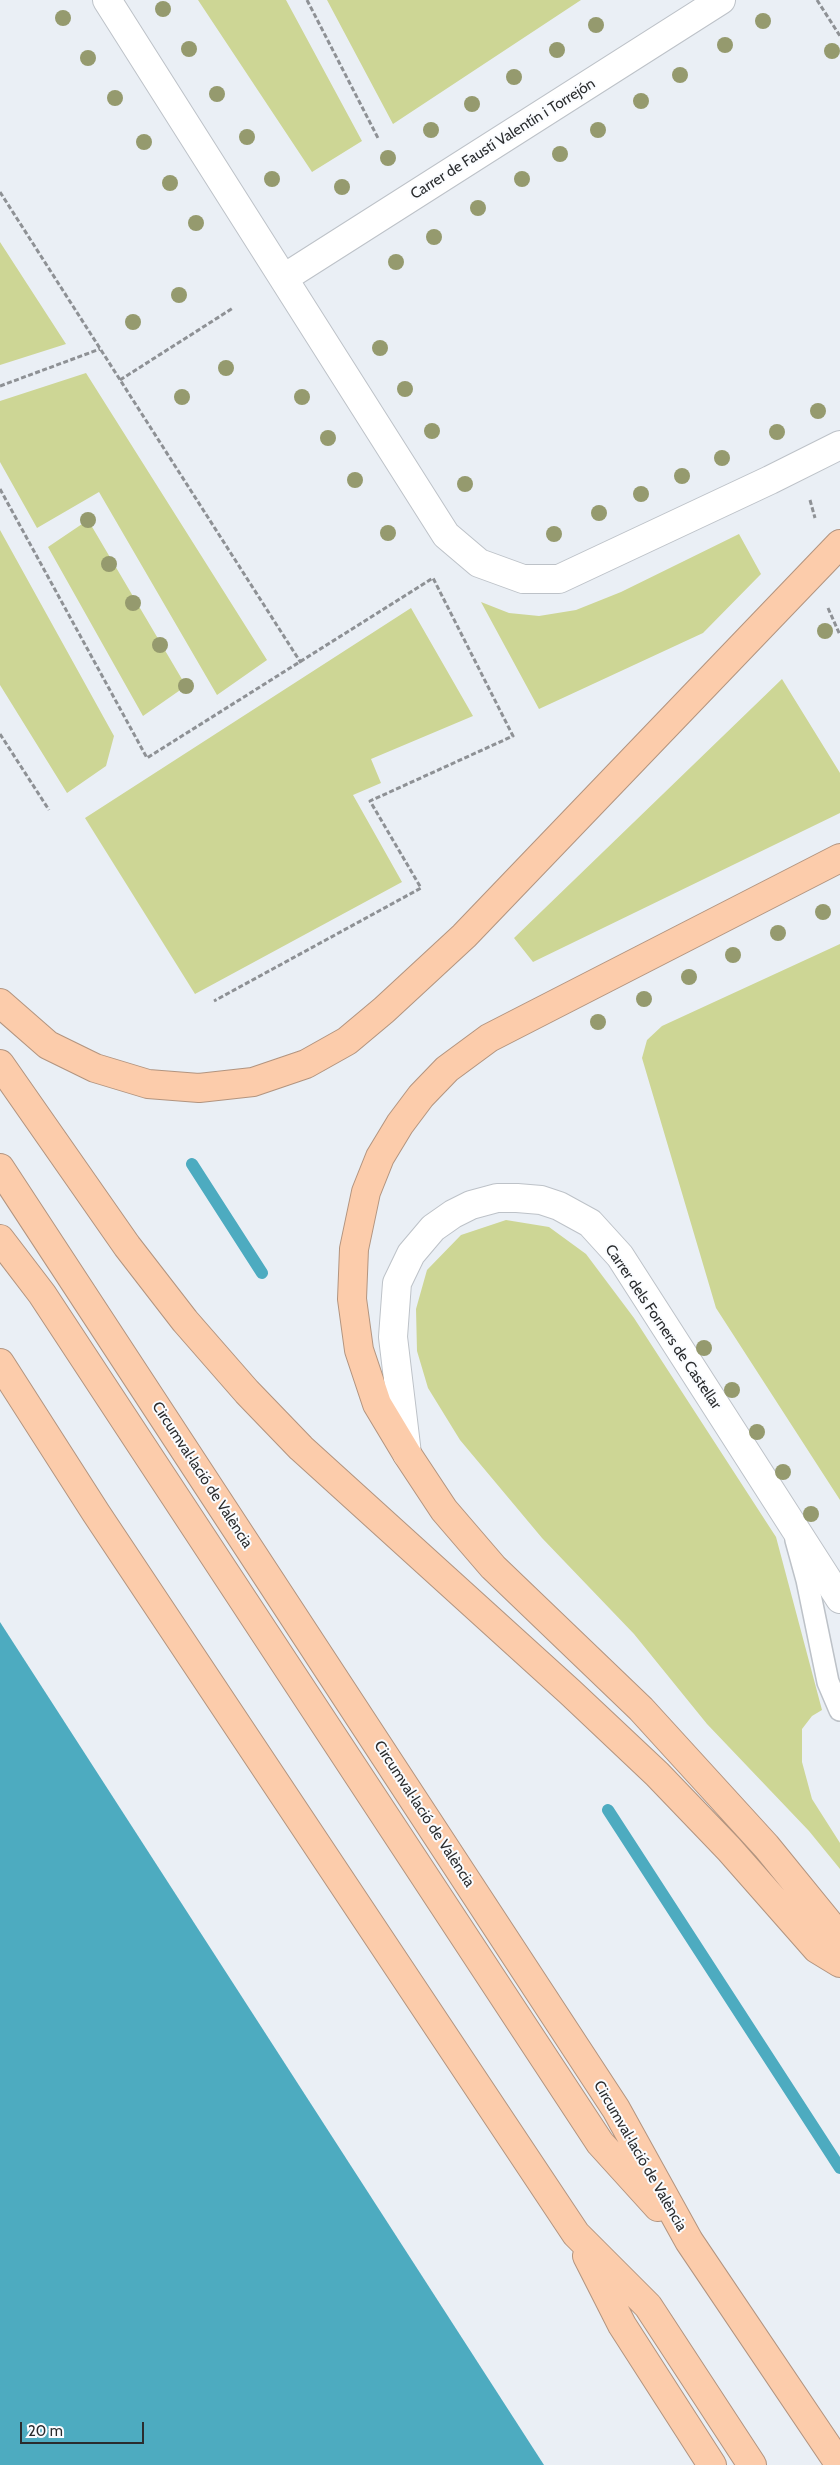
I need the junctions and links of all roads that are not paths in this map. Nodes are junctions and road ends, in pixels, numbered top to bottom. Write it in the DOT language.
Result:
graph roads {
  1 [pos="106,0"];
  2 [pos="721,0"];
  3 [pos="284,278"];
  4 [pos="840,445"];
  5 [pos="840,544"];
  6 [pos="840,858"];
  7 [pos="0,1003"];
  8 [pos="0,1064"];
  9 [pos="0,1168"];
  10 [pos="0,1239"];
  11 [pos="0,1363"];
  12 [pos="407,1454"];
  13 [pos="792,1523"];
  14 [pos="840,1599"];
  15 [pos="840,1710"];
  16 [pos="840,1937"];
  17 [pos="840,1963"];
  18 [pos="576,2234"];
  19 [pos="689,2241"];
  20 [pos="712,2465"];
  21 [pos="752,2465"];
  22 [pos="840,2465"];
  1 -- 3 [label="street"];
  2 -- 3 [label="street, Carrer de Faustí Valentín i Torrejón"];
  3 -- 4 [label="street"];
  5 -- 7 [label="highway"];
  6 -- 12 [label="highway"];
  8 -- 17 [label="highway"];
  9 -- 19 [label="highway, Circumval·lació de València"];
  10 -- 19 [label="highway"];
  11 -- 18 [label="highway"];
  12 -- 13 [label="street, Carrer dels Forners de Castellar"];
  12 -- 16 [label="highway"];
  13 -- 14 [label="street, Carrer dels Forners de Castellar"];
  13 -- 15 [label="lane"];
  18 -- 20 [label="highway"];
  18 -- 21 [label="highway"];
  19 -- 22 [label="highway, Circumval·lació de València"];
}
